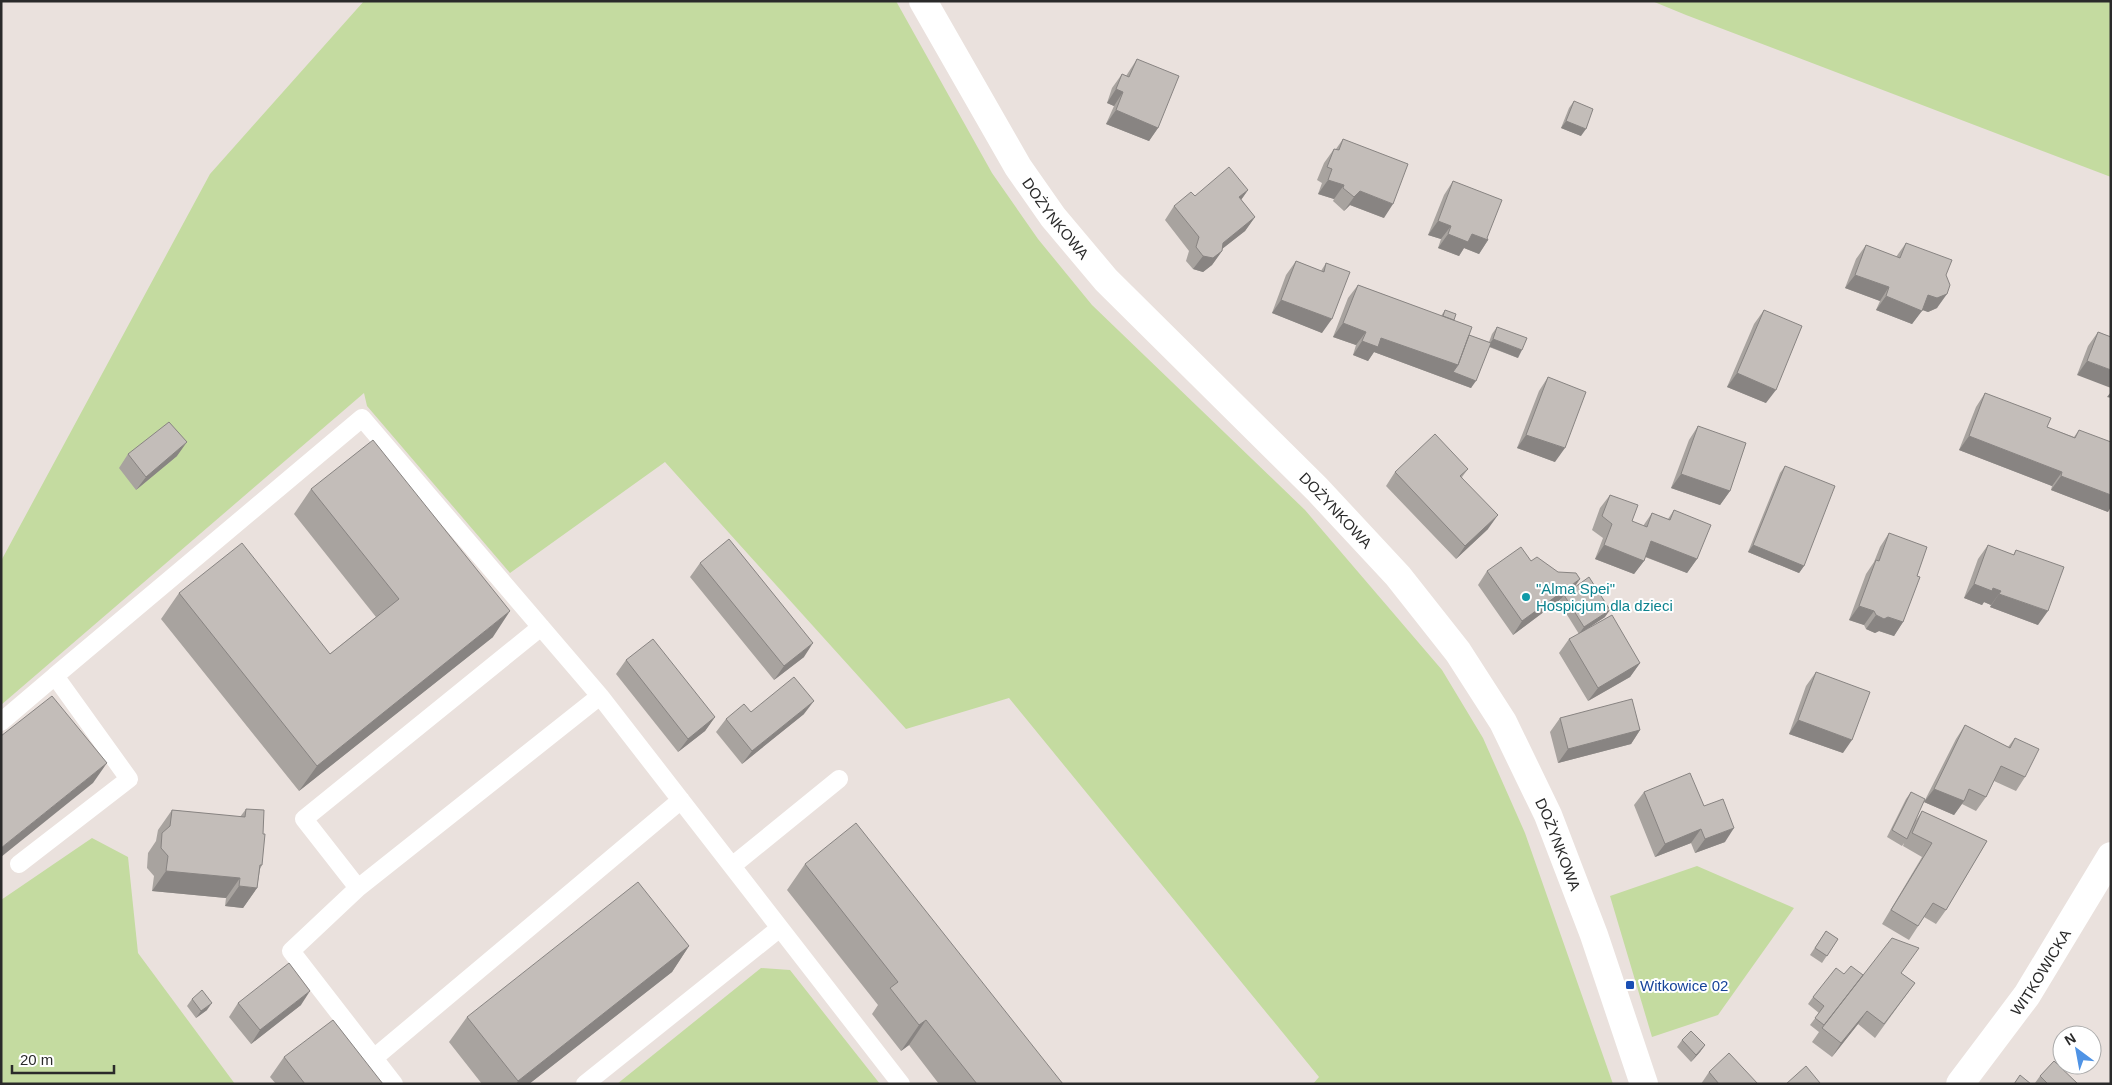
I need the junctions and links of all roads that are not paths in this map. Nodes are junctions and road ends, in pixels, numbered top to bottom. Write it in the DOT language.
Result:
graph roads {
  1 [pos="923,1"];
  2 [pos="541,627"];
  3 [pos="55,676"];
  4 [pos="600,696"];
  5 [pos="1,722"];
  6 [pos="839,779"];
  7 [pos="681,800"];
  8 [pos="2111,856"];
  9 [pos="19,864"];
  10 [pos="732,866"];
  11 [pos="358,888"];
  12 [pos="780,928"];
  13 [pos="374,1058"];
  14 [pos="394,1084"];
  15 [pos="585,1084"];
  16 [pos="901,1084"];
  17 [pos="1644,1084"];
  18 [pos="1960,1084"];
  1 -- 17 [label="street, DOŻYNKOWA"];
  2 -- 3 [label="lane"];
  2 -- 4 [label="lane"];
  2 -- 11 [label="lane"];
  3 -- 5 [label="lane"];
  3 -- 9 [label="lane"];
  4 -- 7 [label="lane"];
  4 -- 11 [label="lane"];
  6 -- 10 [label="lane"];
  7 -- 10 [label="lane"];
  7 -- 13 [label="lane"];
  8 -- 18 [label="street, WITKOWICKA"];
  10 -- 12 [label="lane"];
  11 -- 13 [label="lane"];
  12 -- 15 [label="lane"];
  12 -- 16 [label="lane"];
  13 -- 14 [label="lane"];
}
